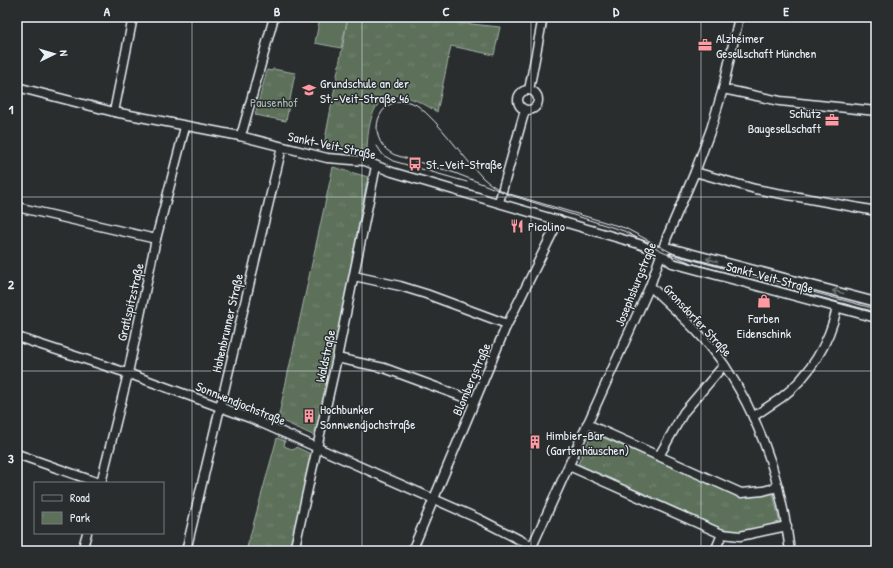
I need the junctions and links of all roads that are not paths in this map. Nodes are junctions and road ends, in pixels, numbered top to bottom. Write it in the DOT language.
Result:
graph roads {
  1 [pos="133,17"];
  2 [pos="274,17"];
  3 [pos="543,17"];
  4 [pos="739,17"];
  5 [pos="17,86"];
  6 [pos="723,89"];
  7 [pos="529,90"];
  8 [pos="525,110"];
  9 [pos="876,111"];
  10 [pos="114,112"];
  11 [pos="185,127"];
  12 [pos="240,136"];
  13 [pos="282,147"];
  14 [pos="376,166"];
  15 [pos="694,172"];
  16 [pos="499,202"];
  17 [pos="17,207"];
  18 [pos="876,210"];
  19 [pos="559,220"];
  20 [pos="156,239"];
  21 [pos="661,252"];
  22 [pos="354,276"];
  23 [pos="650,286"];
  24 [pos="876,302"];
  25 [pos="837,308"];
  26 [pos="876,318"];
  27 [pos="507,324"];
  28 [pos="17,337"];
  29 [pos="337,358"];
  30 [pos="724,365"];
  31 [pos="127,373"];
  32 [pos="474,401"];
  33 [pos="220,407"];
  34 [pos="754,417"];
  35 [pos="587,424"];
  36 [pos="317,448"];
  37 [pos="17,454"];
  38 [pos="659,456"];
  39 [pos="569,466"];
  40 [pos="97,482"];
  41 [pos="100,482"];
  42 [pos="778,487"];
  43 [pos="434,500"];
  44 [pos="787,526"];
  45 [pos="87,534"];
  46 [pos="722,534"];
  47 [pos="532,550"];
  48 [pos="82,551"];
  49 [pos="186,551"];
  50 [pos="294,551"];
  51 [pos="412,551"];
  52 [pos="715,551"];
  53 [pos="790,551"];
  1 -- 10 [label="street"];
  2 -- 12 [label="street"];
  3 -- 7 [label="street"];
  4 -- 6 [label="street, Josephsburgstraße"];
  5 -- 10 [label="street, Sankt-Veit-Straße"];
  6 -- 9 [label="street"];
  6 -- 15 [label="street, Josephsburgstraße"];
  7 -- 8 [label="street"];
  7 -- 8 [label="street"];
  8 -- 16 [label="street"];
  10 -- 11 [label="street, Sankt-Veit-Straße"];
  11 -- 12 [label="street, Sankt-Veit-Straße"];
  11 -- 20 [label="street, Gratlspitzstraße"];
  12 -- 13 [label="street, Sankt-Veit-Straße"];
  13 -- 14 [label="street, Sankt-Veit-Straße"];
  13 -- 33 [label="street, Hohenbrunner Straße"];
  14 -- 16 [label="street, Sankt-Veit-Straße"];
  14 -- 22 [label="street, Waldstraße"];
  15 -- 18 [label="street"];
  15 -- 21 [label="street, Josephsburgstraße"];
  16 -- 19 [label="street, Sankt-Veit-Straße"];
  17 -- 20 [label="street"];
  19 -- 21 [label="street, Sankt-Veit-Straße"];
  19 -- 27 [label="street, Blombergstraße"];
  20 -- 31 [label="street, Gratlspitzstraße"];
  21 -- 23 [label="street, Josephsburgstraße"];
  24 -- 21 [label="street, Sankt-Veit-Straße, one-way"];
  21 -- 25 [label="street, Sankt-Veit-Straße"];
  22 -- 27 [label="street"];
  22 -- 29 [label="street, Waldstraße"];
  23 -- 30 [label="street, Gronsdorfer Straße"];
  23 -- 35 [label="street, Josephsburgstraße"];
  25 -- 26 [label="street, Sankt-Veit-Straße"];
  25 -- 34 [label="street"];
  27 -- 32 [label="street, Blombergstraße"];
  28 -- 31 [label="street, Sonnwendjochstraße"];
  29 -- 32 [label="street"];
  29 -- 36 [label="street, Waldstraße"];
  30 -- 34 [label="street, Gronsdorfer Straße"];
  30 -- 38 [label="street"];
  31 -- 33 [label="street, Sonnwendjochstraße"];
  31 -- 41 [label="street, Gratlspitzstraße"];
  32 -- 43 [label="street, Blombergstraße"];
  33 -- 36 [label="street, Sonnwendjochstraße"];
  33 -- 49 [label="street, Hohenbrunner Straße"];
  34 -- 42 [label="street, Gronsdorfer Straße"];
  35 -- 38 [label="street"];
  35 -- 39 [label="street, Josephsburgstraße"];
  36 -- 43 [label="street, Sonnwendjochstraße"];
  36 -- 50 [label="street, Waldstraße"];
  37 -- 40 [label="street"];
  38 -- 42 [label="street"];
  39 -- 46 [label="street"];
  39 -- 47 [label="street, Josephsburgstraße"];
  42 -- 44 [label="street, Gronsdorfer Straße"];
  43 -- 47 [label="street, Sonnwendjochstraße"];
  43 -- 51 [label="street, Blombergstraße"];
  44 -- 46 [label="street"];
  44 -- 53 [label="street, Gronsdorfer Straße"];
  45 -- 48 [label="street"];
  46 -- 52 [label="street"];
}
